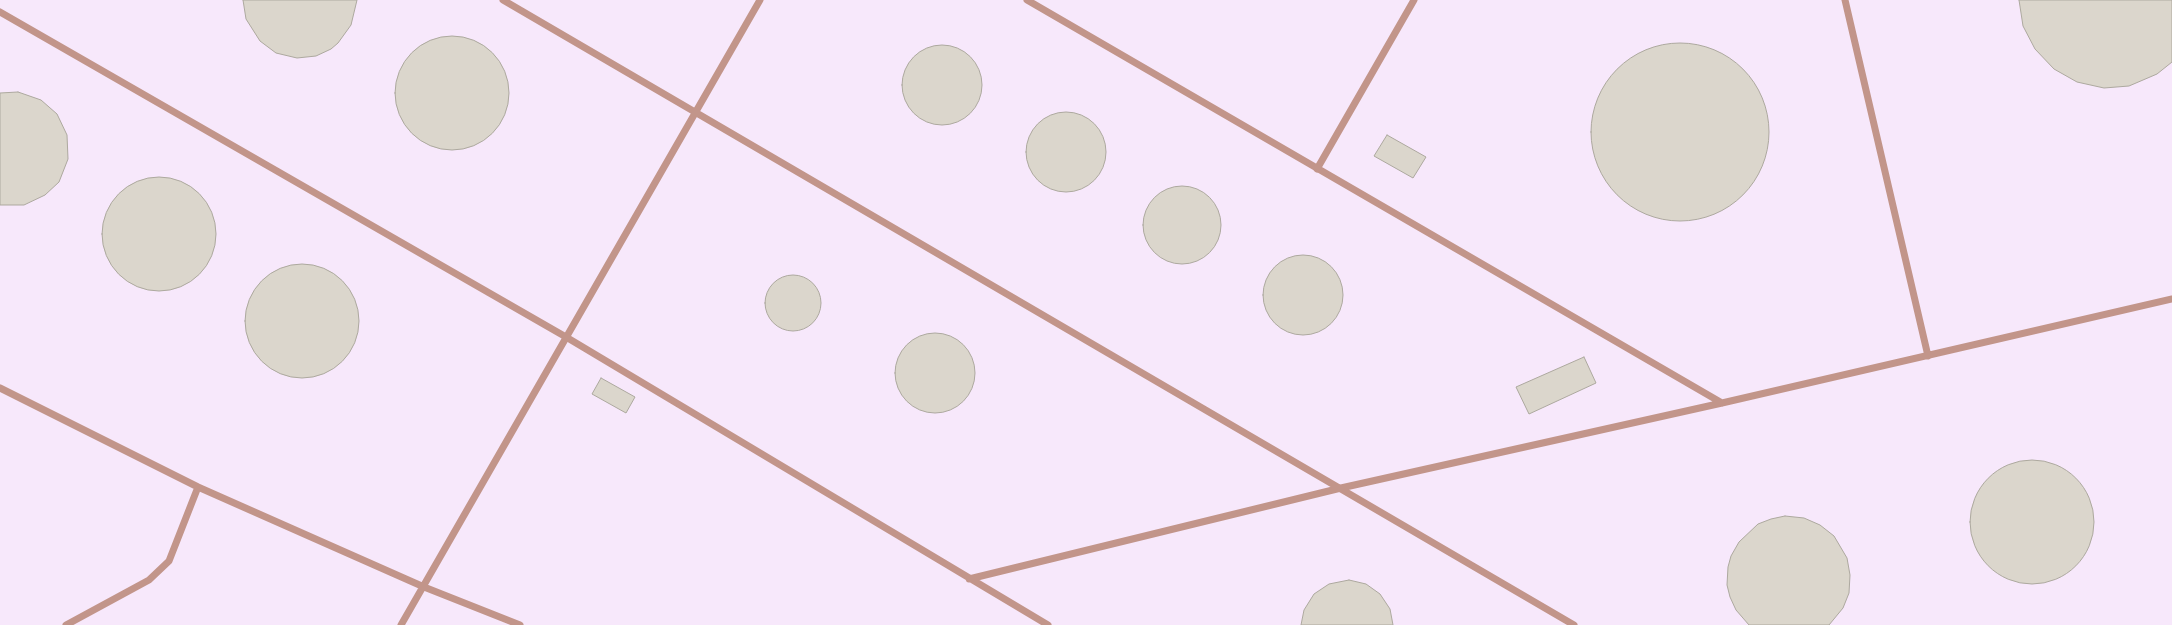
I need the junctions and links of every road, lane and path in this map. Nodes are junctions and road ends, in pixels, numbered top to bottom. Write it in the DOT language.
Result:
graph roads {
  1 [pos="503,0"];
  2 [pos="760,0"];
  3 [pos="1027,0"];
  4 [pos="1414,0"];
  5 [pos="1845,0"];
  6 [pos="0,12"];
  7 [pos="696,113"];
  8 [pos="1317,168"];
  9 [pos="2172,299"];
  10 [pos="566,337"];
  11 [pos="1928,356"];
  12 [pos="0,388"];
  13 [pos="1722,403"];
  14 [pos="198,487"];
  15 [pos="1341,488"];
  16 [pos="969,579"];
  17 [pos="424,587"];
  18 [pos="66,625"];
  19 [pos="401,625"];
  20 [pos="520,625"];
  21 [pos="1048,625"];
  22 [pos="1574,625"];
  1 -- 7 [label="lane"];
  2 -- 7 [label="lane"];
  3 -- 8 [label="lane"];
  4 -- 8 [label="lane"];
  5 -- 11 [label="lane"];
  6 -- 10 [label="lane"];
  7 -- 10 [label="lane"];
  7 -- 15 [label="lane"];
  8 -- 13 [label="lane"];
  9 -- 11 [label="lane"];
  10 -- 16 [label="lane"];
  10 -- 17 [label="lane"];
  11 -- 13 [label="lane"];
  12 -- 14 [label="lane"];
  13 -- 15 [label="lane"];
  14 -- 17 [label="lane"];
  14 -- 18 [label="lane"];
  15 -- 16 [label="lane"];
  15 -- 22 [label="lane"];
  16 -- 21 [label="lane"];
  17 -- 19 [label="lane"];
  17 -- 20 [label="lane"];
}
